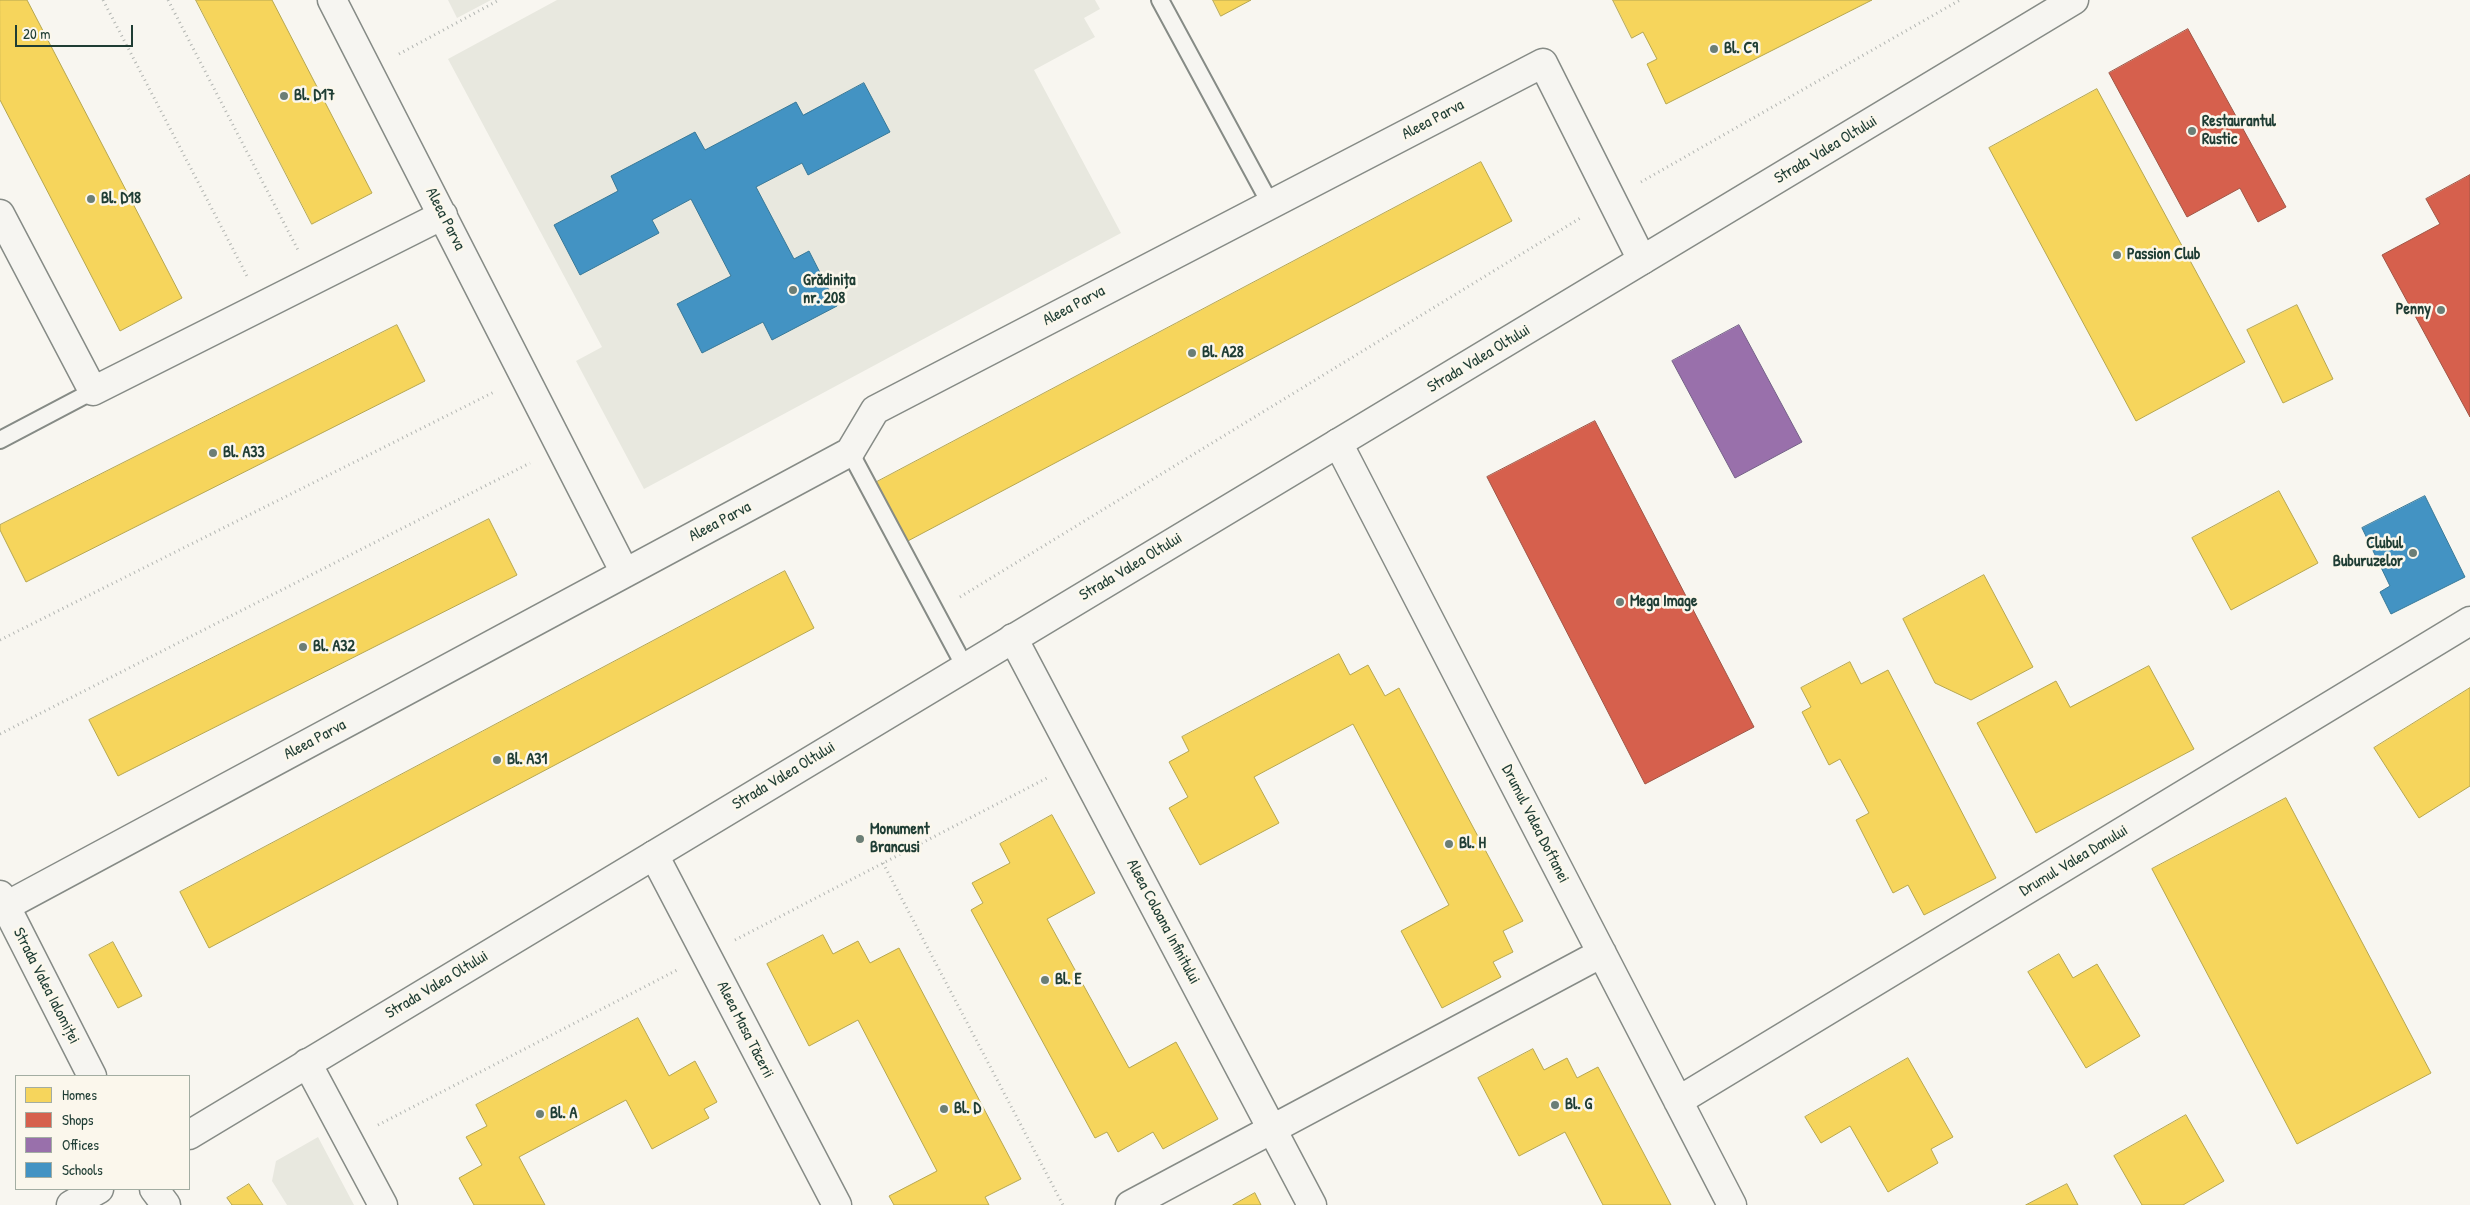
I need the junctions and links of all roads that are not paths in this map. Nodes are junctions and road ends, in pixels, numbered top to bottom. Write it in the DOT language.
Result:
graph roads {
  1 [pos="332,0"];
  2 [pos="1160,0"];
  3 [pos="2059,4"];
  4 [pos="1270,205"];
  5 [pos="0,214"];
  6 [pos="443,215"];
  7 [pos="1642,260"];
  8 [pos="93,391"];
  9 [pos="0,440"];
  10 [pos="1338,443"];
  11 [pos="850,452"];
  12 [pos="625,573"];
  13 [pos="2470,621"];
  14 [pos="1013,638"];
  15 [pos="965,667"];
  16 [pos="654,855"];
  17 [pos="2,904"];
  18 [pos="1602,953"];
  19 [pos="308,1064"];
  20 [pos="91,1075"];
  21 [pos="1678,1101"];
  22 [pos="1271,1129"];
  23 [pos="190,1134"];
  24 [pos="97,1190"];
  25 [pos="155,1190"];
  26 [pos="71,1205"];
  27 [pos="166,1205"];
  28 [pos="382,1205"];
  29 [pos="837,1205"];
  30 [pos="1130,1205"];
  31 [pos="1312,1205"];
  32 [pos="1732,1205"];
  1 -- 6 [label="street, Aleea Parva"];
  2 -- 4 [label="lane"];
  3 -- 7 [label="street, Strada Valea Oltului"];
  4 -- 7 [label="street, Aleea Parva"];
  4 -- 11 [label="street, Aleea Parva"];
  5 -- 8 [label="street"];
  6 -- 8 [label="street"];
  6 -- 12 [label="street, Aleea Parva"];
  7 -- 10 [label="street, Strada Valea Oltului"];
  8 -- 9 [label="lane"];
  10 -- 14 [label="street, Strada Valea Oltului"];
  10 -- 18 [label="street, Drumul Valea Doftanei"];
  11 -- 12 [label="street, Aleea Parva"];
  11 -- 15 [label="lane"];
  12 -- 17 [label="street, Aleea Parva"];
  13 -- 21 [label="street, Drumul Valea Danului"];
  14 -- 15 [label="street, Strada Valea Oltului"];
  14 -- 22 [label="street, Aleea Coloana Infinitului"];
  15 -- 16 [label="street, Strada Valea Oltului"];
  16 -- 19 [label="street, Strada Valea Oltului"];
  16 -- 29 [label="street, Aleea Masa Tăcerii"];
  17 -- 20 [label="street, Strada Valea Ialomiței"];
  18 -- 21 [label="street, Drumul Valea Doftanei"];
  18 -- 22 [label="street"];
  19 -- 23 [label="street, Strada Valea Oltului"];
  19 -- 28 [label="street"];
  21 -- 32 [label="street, Drumul Valea Doftanei"];
  22 -- 30 [label="street"];
  22 -- 31 [label="street, Aleea Coloana Infinitului"];
  24 -- 26 [label="street"];
  25 -- 27 [label="street"];
}
